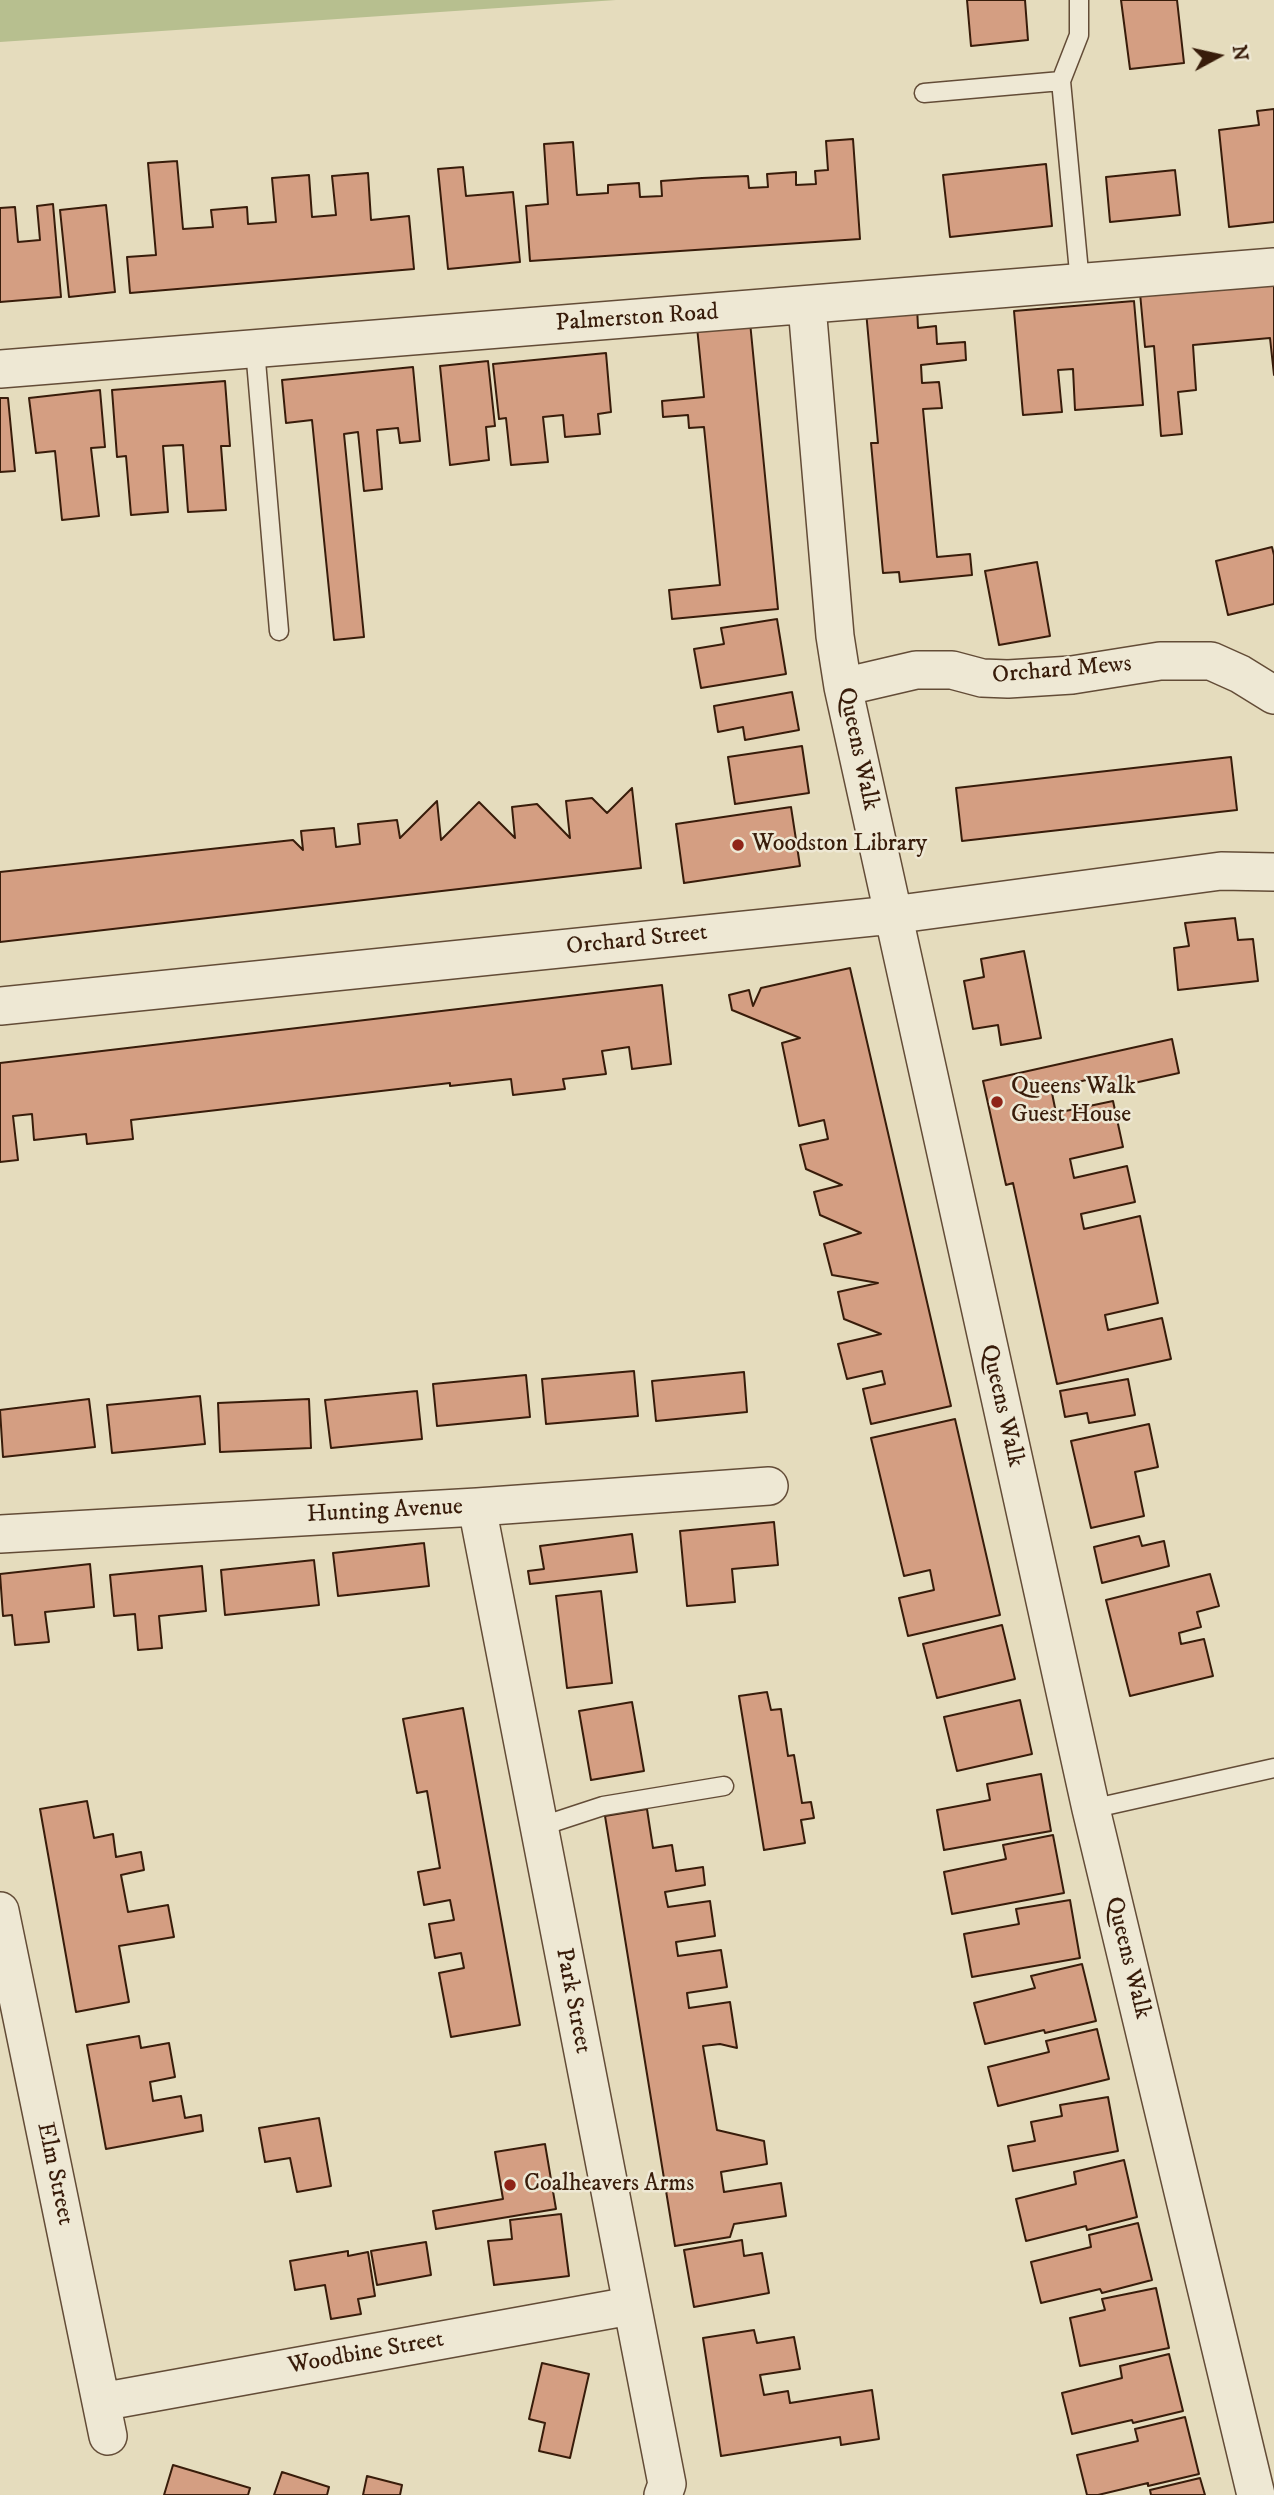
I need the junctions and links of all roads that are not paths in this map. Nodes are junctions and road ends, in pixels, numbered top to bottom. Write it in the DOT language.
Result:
graph roads {
  1 [pos="1079,0"];
  2 [pos="1061,81"];
  3 [pos="924,93"];
  4 [pos="1274,267"];
  5 [pos="1080,283"];
  6 [pos="807,306"];
  7 [pos="255,349"];
  8 [pos="0,369"];
  9 [pos="279,631"];
  10 [pos="843,687"];
  11 [pos="1274,695"];
  12 [pos="1274,872"];
  13 [pos="892,915"];
  14 [pos="0,1006"];
  15 [pos="769,1486"];
  16 [pos="477,1507"];
  17 [pos="0,1534"];
  18 [pos="1274,1768"];
  19 [pos="723,1786"];
  20 [pos="1091,1809"];
  21 [pos="539,1827"];
  22 [pos="0,1911"];
  23 [pos="630,2306"];
  24 [pos="105,2419"];
  25 [pos="663,2495"];
  26 [pos="1256,2495"];
  1 -- 2 [label="lane"];
  2 -- 3 [label="lane"];
  2 -- 5 [label="lane"];
  4 -- 5 [label="street, Palmerston Road"];
  5 -- 6 [label="street, Palmerston Road"];
  6 -- 7 [label="street, Palmerston Road"];
  6 -- 10 [label="street, Queens Walk"];
  7 -- 8 [label="street, Palmerston Road"];
  7 -- 9 [label="lane"];
  10 -- 11 [label="street, Orchard Mews"];
  10 -- 13 [label="street, Queens Walk"];
  12 -- 13 [label="street, Orchard Street"];
  13 -- 14 [label="street, Orchard Street"];
  13 -- 20 [label="street, Queens Walk"];
  15 -- 16 [label="street, Hunting Avenue"];
  16 -- 17 [label="street, Hunting Avenue"];
  16 -- 21 [label="street, Park Street"];
  18 -- 20 [label="lane"];
  19 -- 21 [label="lane"];
  20 -- 26 [label="street, Queens Walk"];
  21 -- 23 [label="street, Park Street"];
  22 -- 24 [label="street, Elm Street"];
  23 -- 24 [label="street, Woodbine Street"];
  23 -- 25 [label="street, Park Street"];
}
